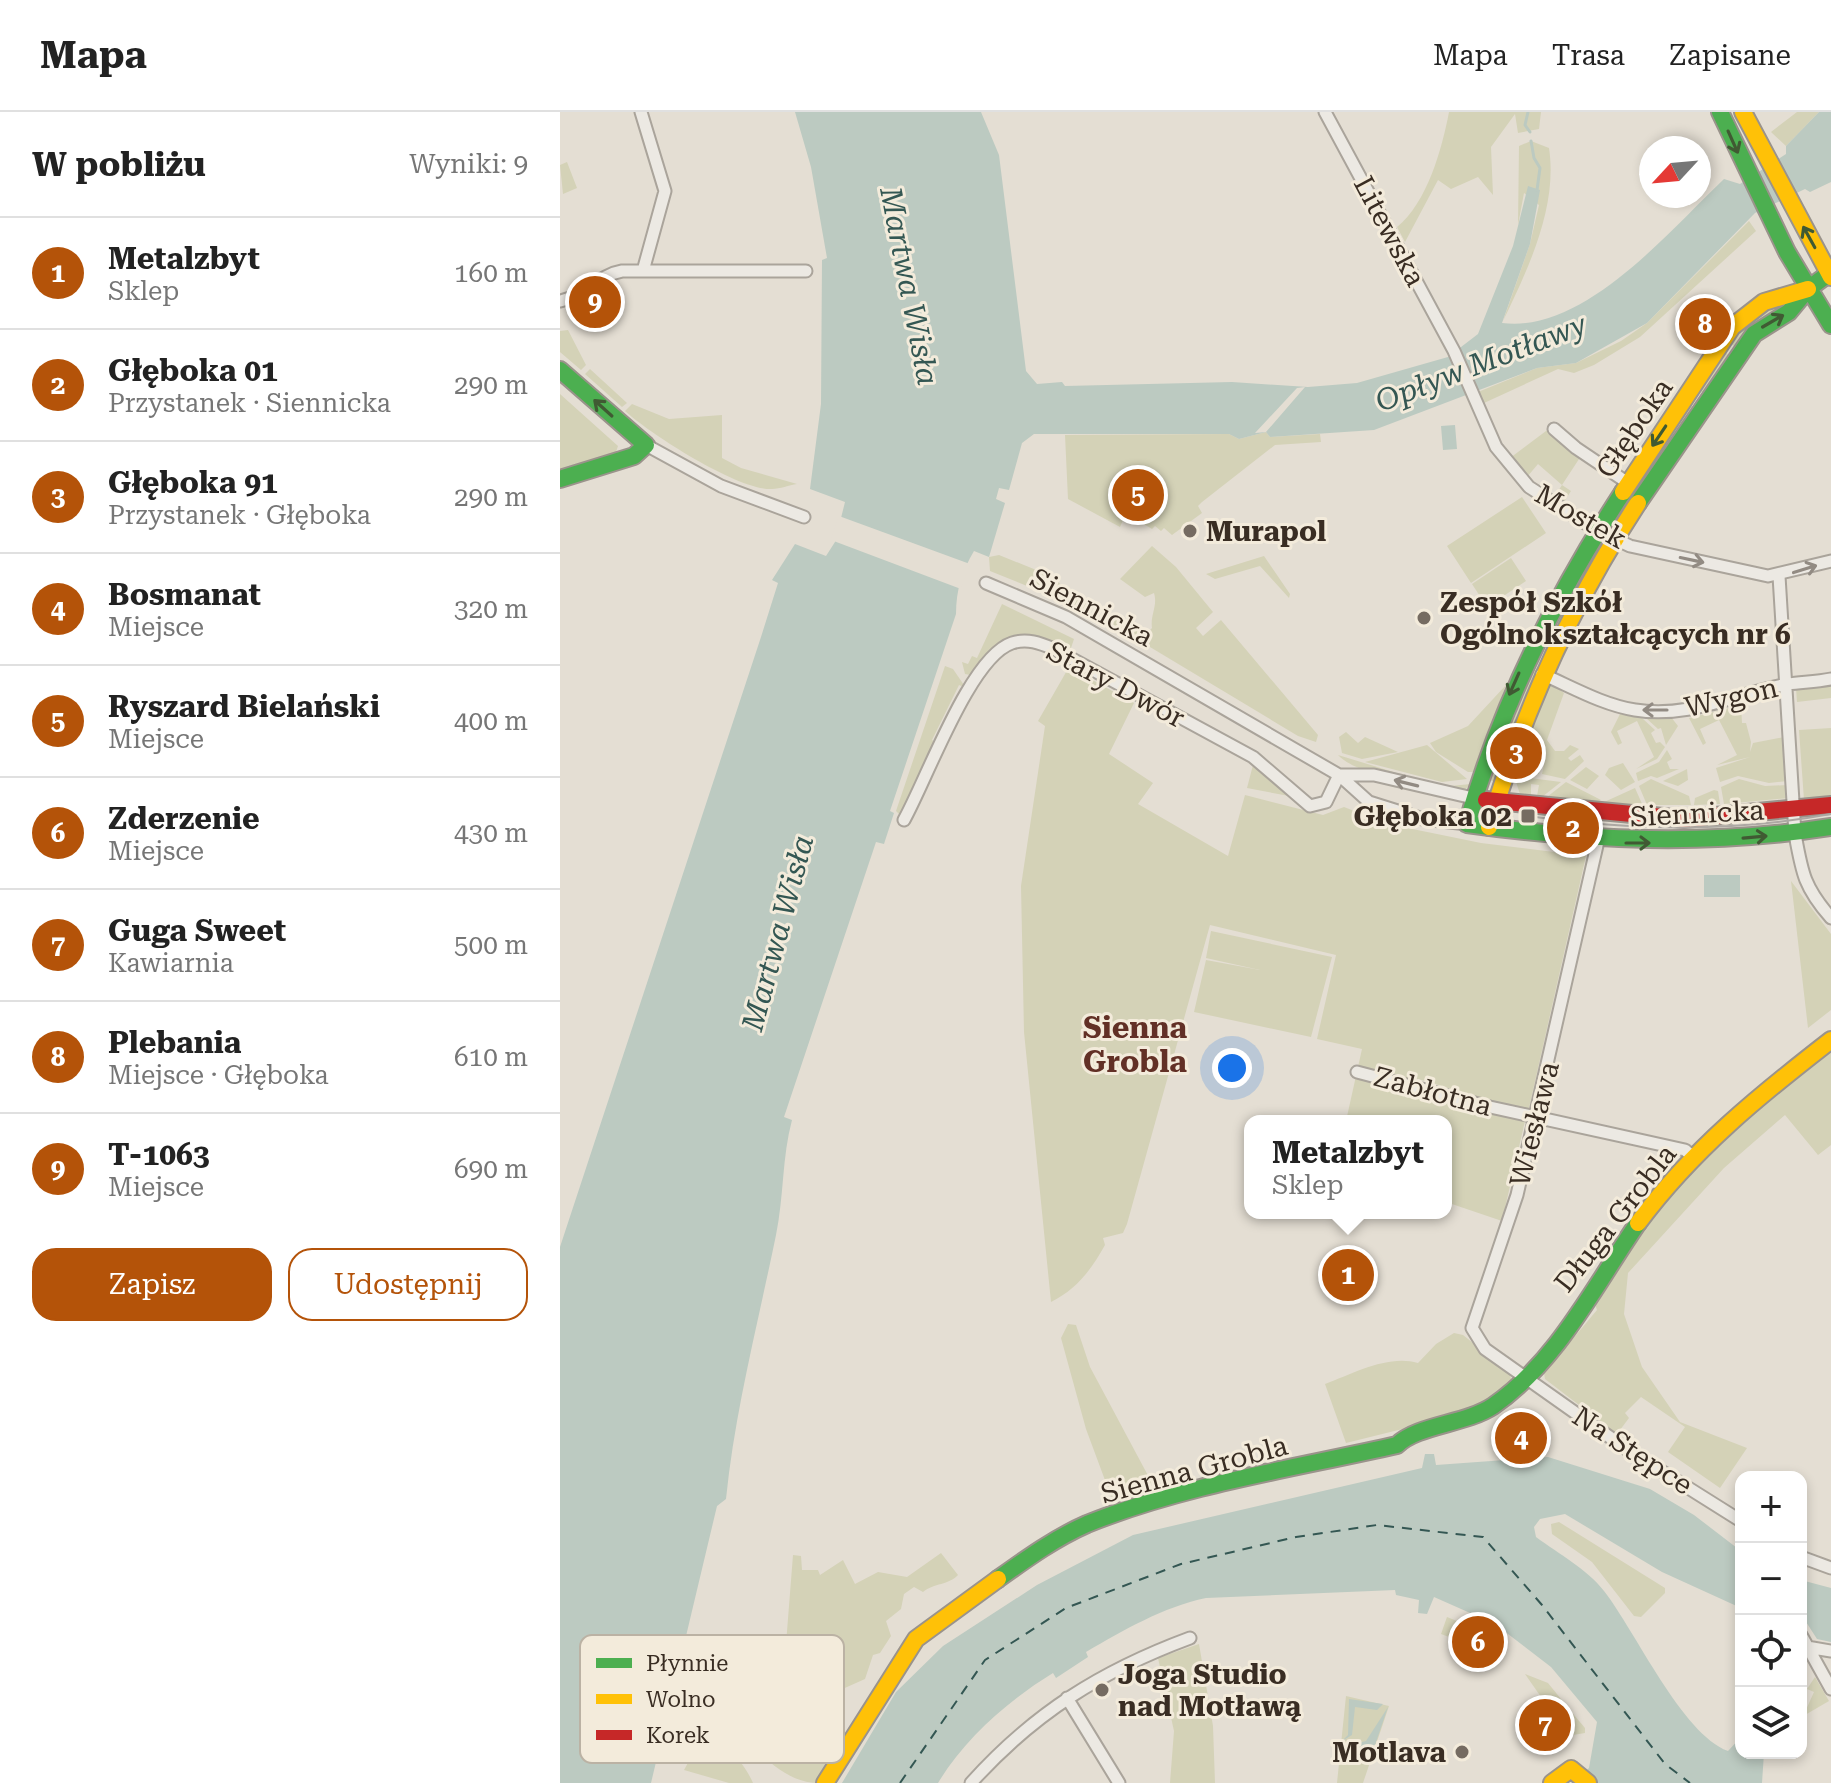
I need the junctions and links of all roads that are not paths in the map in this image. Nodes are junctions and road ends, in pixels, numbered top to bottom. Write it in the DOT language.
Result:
graph roads {
  1 [pos="641,112"];
  2 [pos="1325,112"];
  3 [pos="1720,112"];
  4 [pos="1743,112"];
  5 [pos="643,271"];
  6 [pos="806,271"];
  7 [pos="1830,274"];
  8 [pos="1808,289"];
  9 [pos="560,301"];
  10 [pos="1831,325"];
  11 [pos="1722,344"];
  12 [pos="1454,351"];
  13 [pos="1740,355"];
  14 [pos="560,370"];
  15 [pos="1690,391"];
  16 [pos="1708,403"];
  17 [pos="1554,429"];
  18 [pos="646,445"];
  19 [pos="560,479"];
  20 [pos="1628,483"];
  21 [pos="804,517"];
  22 [pos="1596,530"];
  23 [pos="1616,541"];
  24 [pos="1831,561"];
  25 [pos="1779,576"];
  26 [pos="986,583"];
  27 [pos="1527,656"];
  28 [pos="1544,669"];
  29 [pos="1831,679"];
  30 [pos="1786,684"];
  31 [pos="1339,775"];
  32 [pos="1473,798"];
  33 [pos="1495,801"];
  34 [pos="1831,805"];
  35 [pos="1794,810"];
  36 [pos="904,820"];
  37 [pos="1467,824"];
  38 [pos="1489,827"];
  39 [pos="1831,827"];
  40 [pos="1795,834"];
  41 [pos="1598,841"];
  42 [pos="1831,918"];
  43 [pos="1831,1040"];
  44 [pos="1357,1072"];
  45 [pos="1536,1118"];
  46 [pos="1693,1157"];
  47 [pos="1526,1377"];
  48 [pos="1735,1517"];
  49 [pos="1807,1559"];
  50 [pos="1831,1568"];
  51 [pos="1190,1638"];
  52 [pos="1807,1647"];
  53 [pos="1831,1651"];
  54 [pos="1831,1689"];
  55 [pos="1067,1698"];
  56 [pos="844,1753"];
  57 [pos="838,1763"];
  58 [pos="1585,1779"];
  59 [pos="825,1783"];
  60 [pos="971,1783"];
  61 [pos="1119,1783"];
  62 [pos="1552,1783"];
  1 -- 5 [label="street"];
  2 -- 12 [label="street, Litewska"];
  3 -- 8 [label="street, one-way"];
  7 -- 4 [label="street, one-way"];
  5 -- 6 [label="street"];
  5 -- 9 [label="street"];
  7 -- 8 [label="street"];
  8 -- 10 [label="street"];
  8 -- 11 [label="street, Głęboka"];
  13 -- 8 [label="street, Głęboka, one-way"];
  11 -- 13 [label="street"];
  11 -- 15 [label="street, Głęboka"];
  12 -- 22 [label="street, Mostek"];
  13 -- 16 [label="street, Głęboka"];
  18 -- 14 [label="street, one-way"];
  15 -- 16 [label="street"];
  15 -- 20 [label="street, Głęboka, one-way"];
  16 -- 23 [label="street, Głęboka"];
  17 -- 20 [label="street"];
  18 -- 19 [label="street"];
  18 -- 21 [label="street"];
  20 -- 22 [label="street, Głęboka"];
  22 -- 23 [label="street, Mostek"];
  22 -- 27 [label="street, Głęboka"];
  23 -- 25 [label="street, Mostek, one-way"];
  23 -- 28 [label="street, Głęboka"];
  25 -- 24 [label="street, Mostek, one-way"];
  25 -- 30 [label="street"];
  26 -- 31 [label="street, Siennicka"];
  27 -- 28 [label="street"];
  27 -- 32 [label="street, Głęboka, one-way"];
  30 -- 28 [label="street, Wygon, one-way"];
  28 -- 33 [label="street, Głęboka"];
  29 -- 30 [label="street, Wygon"];
  30 -- 35 [label="street"];
  32 -- 31 [label="street, Siennicka, one-way"];
  31 -- 36 [label="street, Stary Dwór"];
  31 -- 37 [label="street, Siennicka"];
  32 -- 33 [label="street, Siennicka"];
  32 -- 37 [label="street, Głęboka"];
  33 -- 35 [label="street, Siennicka"];
  33 -- 38 [label="street, Głęboka"];
  34 -- 35 [label="street, Siennicka"];
  35 -- 40 [label="street"];
  37 -- 38 [label="street, Siennicka"];
  38 -- 41 [label="street, Siennicka"];
  39 -- 40 [label="street, Siennicka"];
  41 -- 40 [label="street, Siennicka, one-way"];
  40 -- 42 [label="street"];
  41 -- 45 [label="street, Wiesława"];
  43 -- 46 [label="street, Długa Grobla"];
  44 -- 45 [label="street, Zabłotna"];
  45 -- 46 [label="street, Zabłotna"];
  45 -- 47 [label="street, Wiesława"];
  46 -- 47 [label="street, Długa Grobla"];
  47 -- 48 [label="street, Na Stępce"];
  47 -- 56 [label="street, Sienna Grobla"];
  49 -- 50 [label="street"];
  51 -- 55 [label="street"];
  52 -- 53 [label="street"];
  52 -- 54 [label="street"];
  55 -- 60 [label="street"];
  55 -- 61 [label="street"];
  57 -- 59 [label="street, Sienna Grobla"];
  58 -- 62 [label="street"];
}
